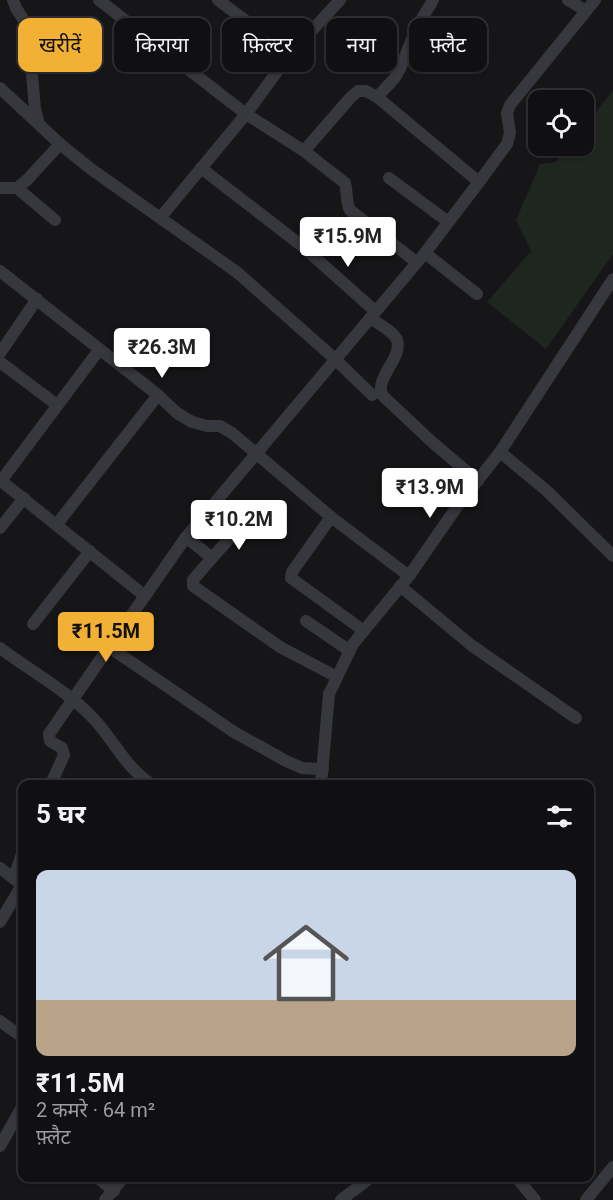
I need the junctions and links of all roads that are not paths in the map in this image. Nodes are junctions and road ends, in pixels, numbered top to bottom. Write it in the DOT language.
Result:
graph roads {
  1 [pos="13,0"];
  2 [pos="99,0"];
  3 [pos="218,0"];
  4 [pos="433,0"];
  5 [pos="568,0"];
  6 [pos="595,0"];
  7 [pos="335,2"];
  8 [pos="586,11"];
  9 [pos="242,18"];
  10 [pos="314,26"];
  11 [pos="277,72"];
  12 [pos="0,88"];
  13 [pos="376,97"];
  14 [pos="246,114"];
  15 [pos="40,125"];
  16 [pos="60,144"];
  17 [pos="304,151"];
  18 [pos="201,168"];
  19 [pos="389,178"];
  20 [pos="479,182"];
  21 [pos="0,188"];
  22 [pos="17,188"];
  23 [pos="160,218"];
  24 [pos="55,220"];
  25 [pos="447,221"];
  26 [pos="420,258"];
  27 [pos="0,271"];
  28 [pos="611,286"];
  29 [pos="477,294"];
  30 [pos="38,299"];
  31 [pos="372,315"];
  32 [pos="99,350"];
  33 [pos="0,353"];
  34 [pos="335,359"];
  35 [pos="0,362"];
  36 [pos="158,395"];
  37 [pos="372,395"];
  38 [pos="57,405"];
  39 [pos="500,452"];
  40 [pos="257,453"];
  41 [pos="0,480"];
  42 [pos="478,481"];
  43 [pos="24,498"];
  44 [pos="331,517"];
  45 [pos="243,523"];
  46 [pos="57,524"];
  47 [pos="0,528"];
  48 [pos="613,536"];
  49 [pos="186,537"];
  50 [pos="603,546"];
  51 [pos="90,551"];
  52 [pos="613,556"];
  53 [pos="212,558"];
  54 [pos="409,576"];
  55 [pos="400,586"];
  56 [pos="145,596"];
  57 [pos="306,621"];
  58 [pos="33,624"];
  59 [pos="364,631"];
  60 [pos="109,647"];
  61 [pos="0,648"];
  62 [pos="350,651"];
  63 [pos="337,677"];
  64 [pos="71,700"];
  65 [pos="576,718"];
  66 [pos="322,769"];
  67 [pos="53,780"];
  68 [pos="146,780"];
  69 [pos="321,780"];
  70 [pos="0,868"];
  71 [pos="18,881"];
  72 [pos="18,886"];
  73 [pos="0,922"];
  74 [pos="0,1021"];
  75 [pos="18,1034"];
  76 [pos="18,1117"];
  77 [pos="0,1146"];
  78 [pos="613,1167"];
  79 [pos="101,1182"];
  80 [pos="120,1182"];
  81 [pos="365,1182"];
  82 [pos="520,1182"];
  83 [pos="109,1195"];
  84 [pos="341,1200"];
  85 [pos="535,1200"];
  86 [pos="586,1200"];
  1 -- 15 [label="street"];
  2 -- 14 [label="street"];
  3 -- 9 [label="street"];
  4 -- 13 [label="street"];
  5 -- 8 [label="street"];
  6 -- 8 [label="street"];
  7 -- 10 [label="street"];
  8 -- 20 [label="street"];
  11 -- 14 [label="street"];
  12 -- 15 [label="street"];
  13 -- 17 [label="street"];
  13 -- 20 [label="street"];
  14 -- 17 [label="street"];
  14 -- 18 [label="street"];
  15 -- 16 [label="street"];
  16 -- 22 [label="street"];
  16 -- 23 [label="street"];
  17 -- 26 [label="street"];
  18 -- 23 [label="street"];
  18 -- 31 [label="street"];
  19 -- 25 [label="street"];
  20 -- 25 [label="street"];
  21 -- 22 [label="street"];
  22 -- 24 [label="street"];
  23 -- 34 [label="street"];
  25 -- 26 [label="street"];
  26 -- 29 [label="street"];
  26 -- 31 [label="street"];
  27 -- 30 [label="street"];
  28 -- 39 [label="street"];
  30 -- 32 [label="street"];
  30 -- 33 [label="street"];
  31 -- 34 [label="street"];
  31 -- 42 [label="street"];
  32 -- 36 [label="street"];
  32 -- 38 [label="street"];
  34 -- 37 [label="street"];
  34 -- 40 [label="street"];
  35 -- 38 [label="street"];
  36 -- 40 [label="street"];
  36 -- 46 [label="street"];
  38 -- 41 [label="street"];
  39 -- 42 [label="street"];
  39 -- 50 [label="street"];
  40 -- 44 [label="street"];
  40 -- 49 [label="street"];
  41 -- 43 [label="street"];
  42 -- 54 [label="street"];
  43 -- 46 [label="street"];
  43 -- 47 [label="street"];
  44 -- 54 [label="street"];
  44 -- 59 [label="street"];
  45 -- 53 [label="street"];
  46 -- 51 [label="street"];
  48 -- 50 [label="street"];
  49 -- 53 [label="street"];
  49 -- 56 [label="street"];
  50 -- 52 [label="street"];
  51 -- 56 [label="street"];
  51 -- 58 [label="street"];
  53 -- 63 [label="street"];
  54 -- 55 [label="street"];
  55 -- 59 [label="street"];
  55 -- 65 [label="street"];
  56 -- 60 [label="street"];
  57 -- 62 [label="street"];
  59 -- 62 [label="street"];
  60 -- 64 [label="street"];
  60 -- 66 [label="street"];
  61 -- 64 [label="street"];
  62 -- 63 [label="street"];
  63 -- 66 [label="street"];
  64 -- 67 [label="street"];
  64 -- 68 [label="street"];
  66 -- 69 [label="street"];
  70 -- 71 [label="street"];
  72 -- 73 [label="street"];
  74 -- 75 [label="street"];
  76 -- 77 [label="street"];
  78 -- 86 [label="street"];
  79 -- 83 [label="street"];
  80 -- 83 [label="street"];
  81 -- 84 [label="street"];
  82 -- 85 [label="street"];
}
